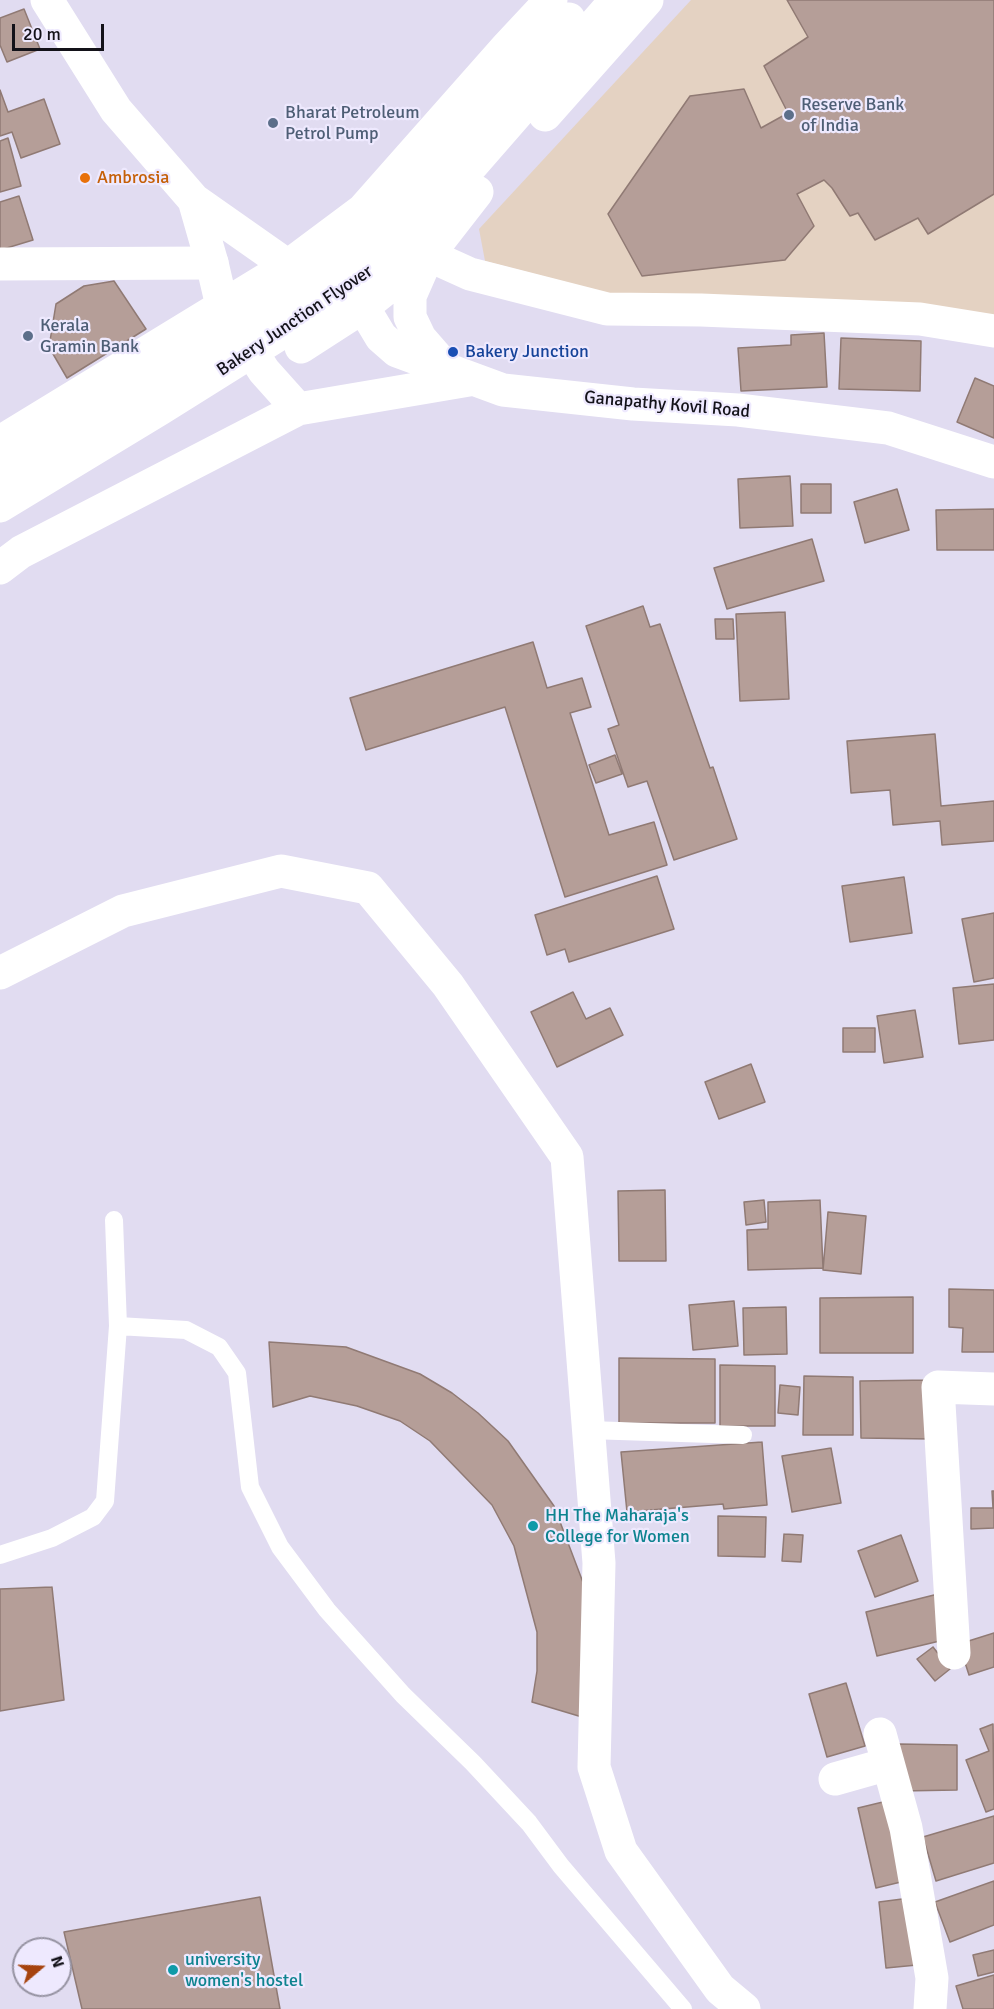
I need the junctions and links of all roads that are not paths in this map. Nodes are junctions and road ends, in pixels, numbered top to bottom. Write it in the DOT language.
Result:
graph roads {
  1 [pos="47,0"];
  2 [pos="551,0"];
  3 [pos="586,0"];
  4 [pos="616,0"];
  5 [pos="647,0"];
  6 [pos="194,200"];
  7 [pos="428,255"];
  8 [pos="213,263"];
  9 [pos="0,264"];
  10 [pos="288,266"];
  11 [pos="222,306"];
  12 [pos="363,307"];
  13 [pos="994,331"];
  14 [pos="264,371"];
  15 [pos="460,375"];
  16 [pos="297,409"];
  17 [pos="0,442"];
  18 [pos="994,462"];
  19 [pos="0,475"];
  20 [pos="0,506"];
  21 [pos="0,527"];
  22 [pos="0,568"];
  23 [pos="0,973"];
  24 [pos="114,1220"];
  25 [pos="118,1326"];
  26 [pos="994,1389"];
  27 [pos="588,1430"];
  28 [pos="743,1435"];
  29 [pos="0,1555"];
  30 [pos="954,1653"];
  31 [pos="835,1779"];
  32 [pos="683,2009"];
  33 [pos="744,2009"];
  34 [pos="930,2009"];
  1 -- 6 [label="main road"];
  2 -- 10 [label="main road"];
  3 -- 19 [label="main road, Bakery Junction Flyover"];
  4 -- 20 [label="main road, Bakery Junction Flyover"];
  5 -- 7 [label="main road"];
  6 -- 8 [label="main road"];
  6 -- 10 [label="main road"];
  7 -- 12 [label="main road"];
  7 -- 13 [label="main road"];
  7 -- 15 [label="main road"];
  8 -- 9 [label="main road"];
  8 -- 11 [label="main road"];
  10 -- 11 [label="main road"];
  10 -- 12 [label="main road"];
  11 -- 14 [label="main road"];
  11 -- 17 [label="main road"];
  12 -- 14 [label="main road"];
  12 -- 15 [label="main road, Ganapathy Kovil Road"];
  14 -- 16 [label="main road"];
  14 -- 21 [label="main road"];
  15 -- 16 [label="main road"];
  15 -- 18 [label="main road, Ganapathy Kovil Road"];
  16 -- 22 [label="main road"];
  23 -- 27 [label="main road"];
  24 -- 25 [label="lane"];
  25 -- 29 [label="lane"];
  25 -- 32 [label="lane"];
  26 -- 30 [label="main road"];
  27 -- 28 [label="lane"];
  27 -- 33 [label="main road"];
  31 -- 34 [label="main road"];
}
